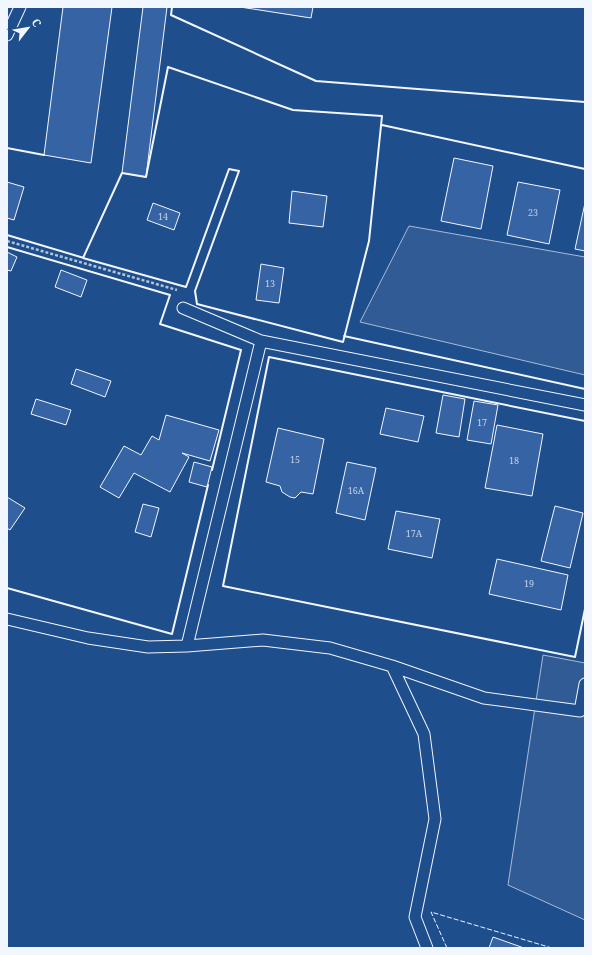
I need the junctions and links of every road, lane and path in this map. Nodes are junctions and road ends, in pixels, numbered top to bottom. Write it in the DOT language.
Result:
graph roads {
  1 [pos="20,7"];
  2 [pos="7,35"];
  3 [pos="7,241"];
  4 [pos="183,308"];
  5 [pos="261,341"];
  6 [pos="585,405"];
  7 [pos="7,619"];
  8 [pos="187,646"];
  9 [pos="392,666"];
  10 [pos="585,684"];
  11 [pos="427,948"];
  1 -- 2 [label="lane"];
  3 -- 4 [label="path"];
  4 -- 5 [label="lane"];
  5 -- 6 [label="lane"];
  5 -- 8 [label="lane"];
  7 -- 8 [label="lane"];
  8 -- 9 [label="lane"];
  9 -- 10 [label="lane"];
  9 -- 11 [label="lane"];
}
